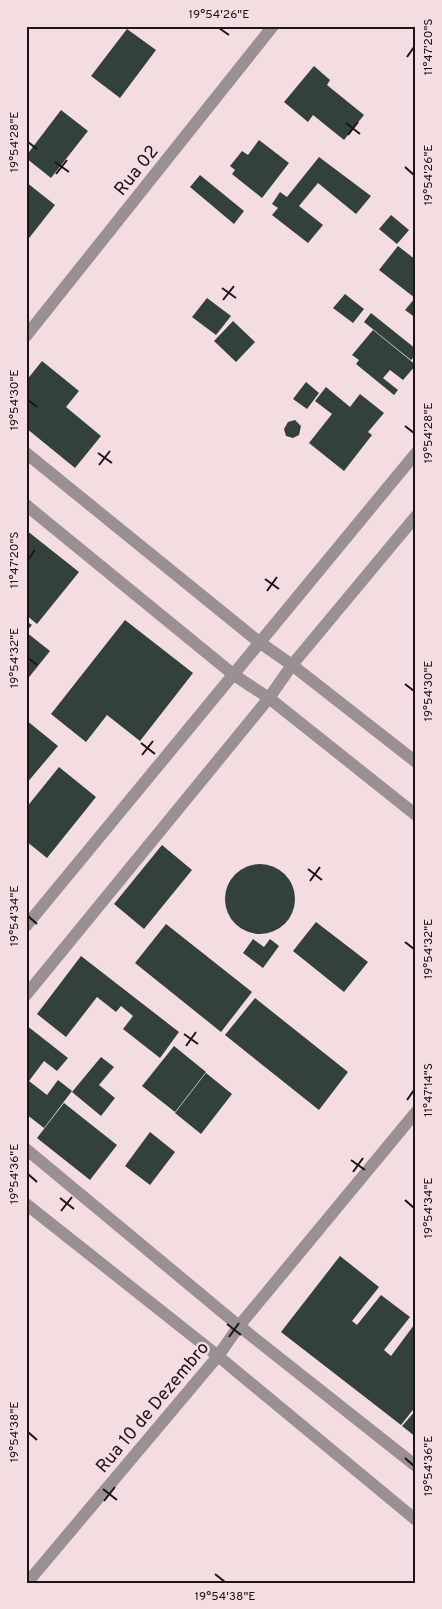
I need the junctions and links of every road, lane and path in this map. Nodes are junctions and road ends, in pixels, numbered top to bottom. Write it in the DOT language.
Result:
graph roads {
  1 [pos="273,26"];
  2 [pos="26,336"];
  3 [pos="26,453"];
  4 [pos="416,453"];
  5 [pos="26,505"];
  6 [pos="416,516"];
  7 [pos="259,642"];
  8 [pos="292,665"];
  9 [pos="234,675"];
  10 [pos="269,698"];
  11 [pos="416,762"];
  12 [pos="416,816"];
  13 [pos="26,926"];
  14 [pos="26,995"];
  15 [pos="416,1112"];
  16 [pos="26,1149"];
  17 [pos="26,1204"];
  18 [pos="239,1326"];
  19 [pos="218,1356"];
  20 [pos="416,1466"];
  21 [pos="416,1520"];
  22 [pos="27,1583"];
  1 -- 2 [label="street, Rua 02"];
  3 -- 7 [label="street"];
  4 -- 7 [label="street"];
  5 -- 9 [label="street"];
  6 -- 8 [label="street"];
  7 -- 8 [label="street"];
  7 -- 9 [label="street"];
  8 -- 10 [label="street"];
  8 -- 11 [label="street"];
  9 -- 10 [label="street"];
  9 -- 13 [label="street"];
  10 -- 12 [label="street"];
  10 -- 14 [label="street"];
  15 -- 18 [label="street, Rua 10 de Dezembro"];
  16 -- 18 [label="street"];
  17 -- 19 [label="street"];
  18 -- 19 [label="street, Rua 10 de Dezembro"];
  18 -- 20 [label="street"];
  19 -- 21 [label="street"];
  19 -- 22 [label="street, Rua 10 de Dezembro"];
}
